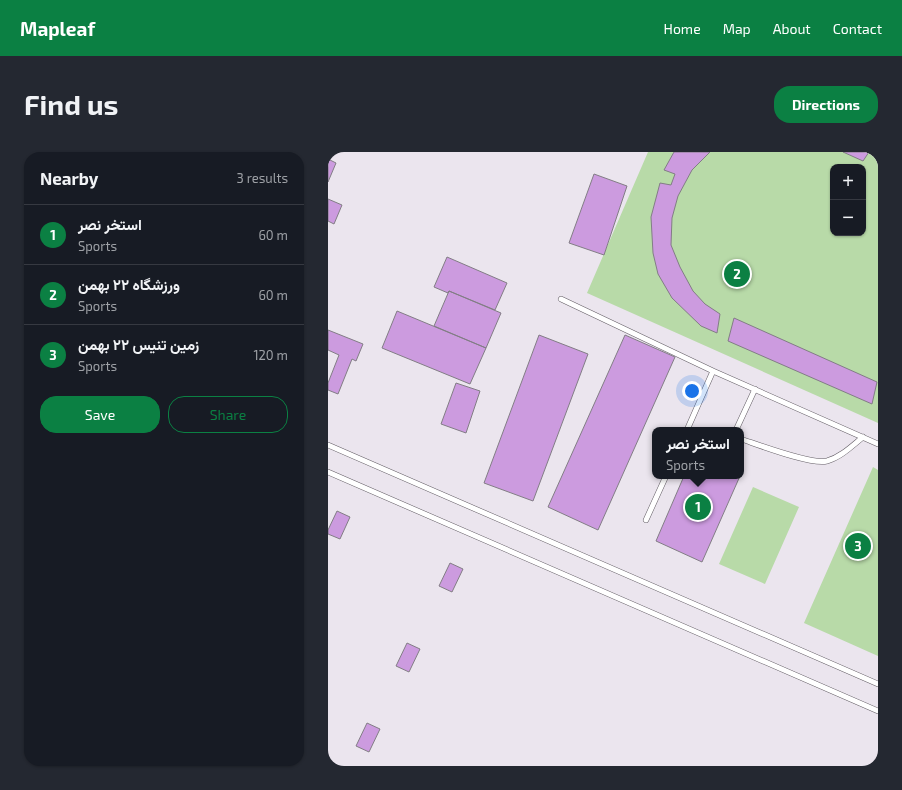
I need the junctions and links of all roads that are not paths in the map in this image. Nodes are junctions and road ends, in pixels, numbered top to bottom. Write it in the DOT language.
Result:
graph roads {
  1 [pos="561,299"];
  2 [pos="713,371"];
  3 [pos="755,389"];
  4 [pos="688,427"];
  5 [pos="737,427"];
  6 [pos="863,437"];
  7 [pos="744,440"];
  8 [pos="878,444"];
  9 [pos="328,445"];
  10 [pos="328,472"];
  11 [pos="665,479"];
  12 [pos="646,520"];
  13 [pos="878,684"];
  14 [pos="878,711"];
  1 -- 2 [label="lane"];
  2 -- 3 [label="lane"];
  2 -- 4 [label="lane"];
  3 -- 5 [label="lane"];
  3 -- 6 [label="lane"];
  6 -- 7 [label="lane"];
  6 -- 8 [label="lane"];
  9 -- 13 [label="lane"];
  10 -- 14 [label="lane"];
  11 -- 12 [label="lane"];
}
